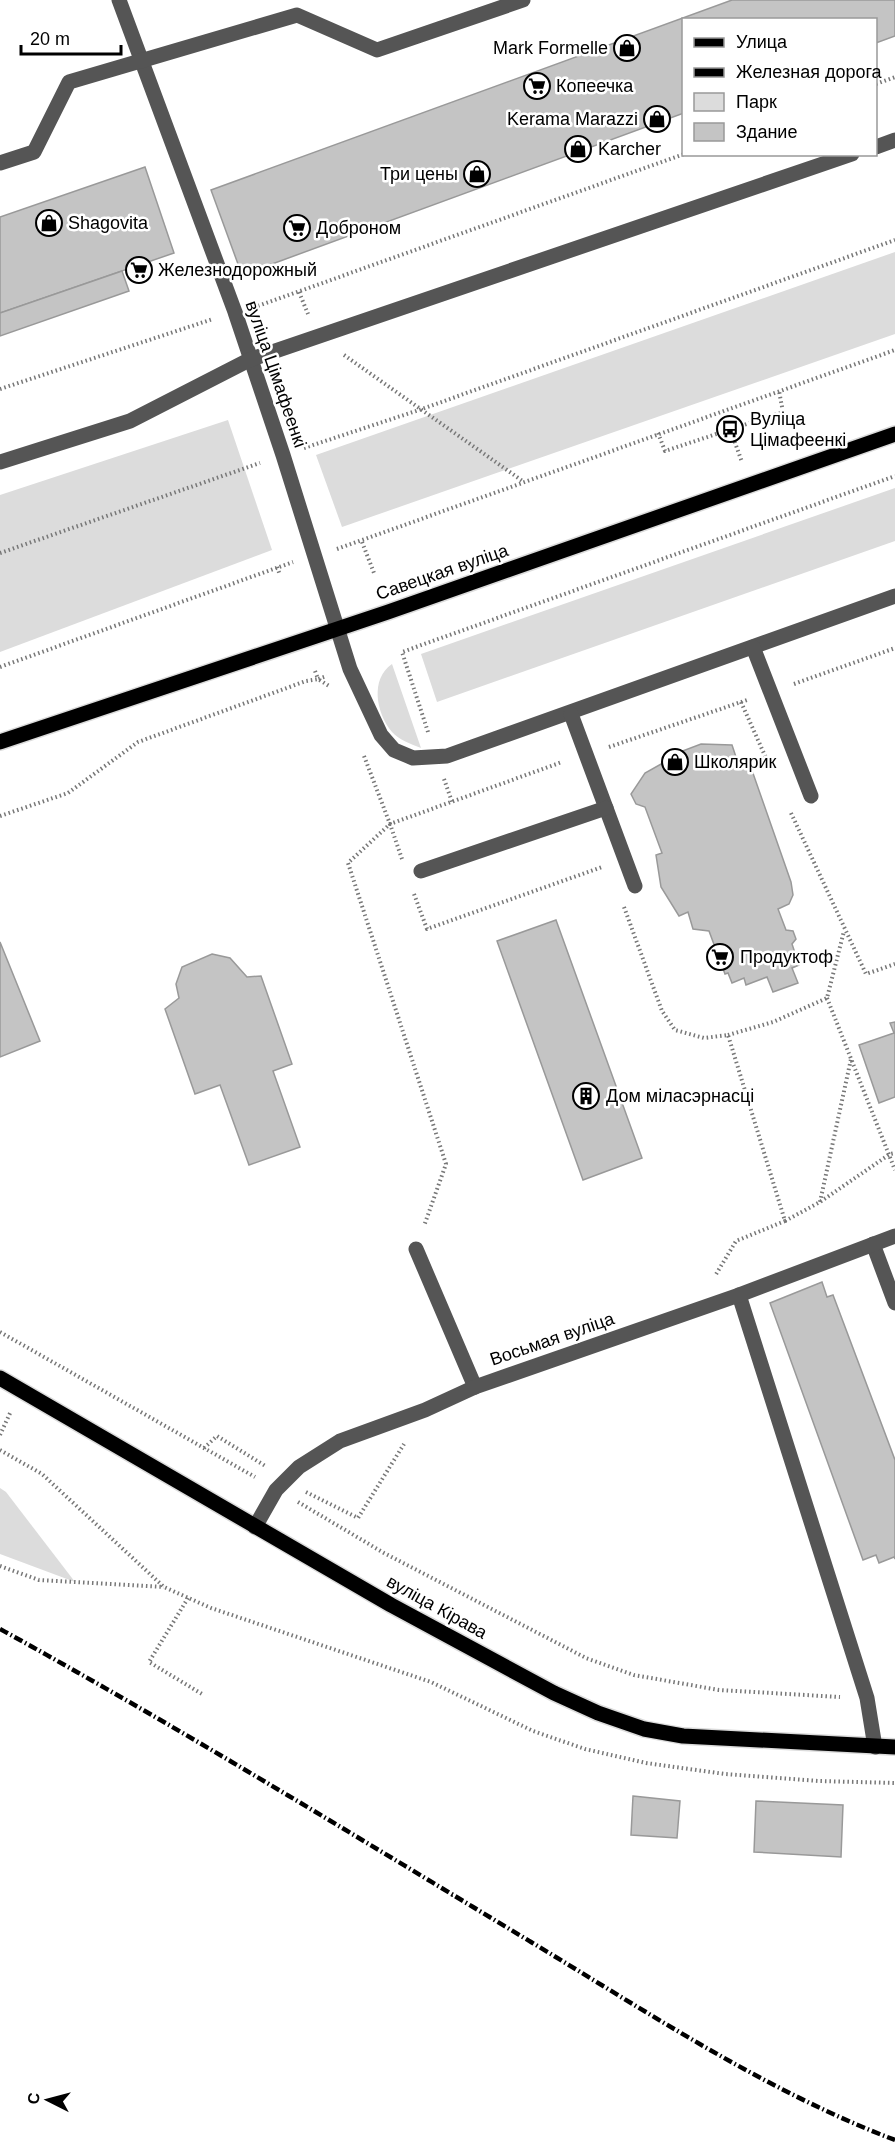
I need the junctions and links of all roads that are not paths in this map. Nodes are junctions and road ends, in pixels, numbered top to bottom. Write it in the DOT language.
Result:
graph roads {
  1 [pos="119,0"];
  2 [pos="523,0"];
  3 [pos="142,61"];
  4 [pos="895,140"];
  5 [pos="877,147"];
  6 [pos="846,156"];
  7 [pos="0,163"];
  8 [pos="249,360"];
  9 [pos="895,434"];
  10 [pos="0,462"];
  11 [pos="895,596"];
  12 [pos="337,629"];
  13 [pos="753,647"];
  14 [pos="571,714"];
  15 [pos="0,742"];
  16 [pos="811,796"];
  17 [pos="606,808"];
  18 [pos="421,871"];
  19 [pos="635,886"];
  20 [pos="895,1236"];
  21 [pos="873,1244"];
  22 [pos="416,1249"];
  23 [pos="739,1295"];
  24 [pos="895,1303"];
  25 [pos="0,1378"];
  26 [pos="475,1387"];
  27 [pos="255,1527"];
  28 [pos="875,1747"];
  29 [pos="895,1747"];
  1 -- 3 [label="street, вуліца Цімафеенкі"];
  2 -- 3 [label="street"];
  3 -- 7 [label="street"];
  3 -- 8 [label="street, вуліца Цімафеенкі"];
  4 -- 5 [label="street"];
  6 -- 8 [label="street"];
  8 -- 10 [label="street"];
  8 -- 12 [label="street, вуліца Цімафеенкі"];
  9 -- 12 [label="main road, Савецкая вуліца"];
  11 -- 13 [label="street, вуліца Цімафеенкі"];
  12 -- 14 [label="street, вуліца Цімафеенкі"];
  12 -- 15 [label="main road, Савецкая вуліца"];
  13 -- 14 [label="street, вуліца Цімафеенкі"];
  13 -- 16 [label="street"];
  14 -- 17 [label="street"];
  17 -- 18 [label="street"];
  17 -- 19 [label="street"];
  20 -- 21 [label="street, Восьмая вуліца"];
  21 -- 23 [label="street, Восьмая вуліца"];
  21 -- 24 [label="street"];
  22 -- 26 [label="street"];
  23 -- 26 [label="street, Восьмая вуліца"];
  23 -- 28 [label="street"];
  25 -- 27 [label="main road, вуліца Кірава"];
  26 -- 27 [label="street, Восьмая вуліца"];
  27 -- 28 [label="main road, вуліца Кірава"];
  28 -- 29 [label="main road, вуліца Кірава"];
}
